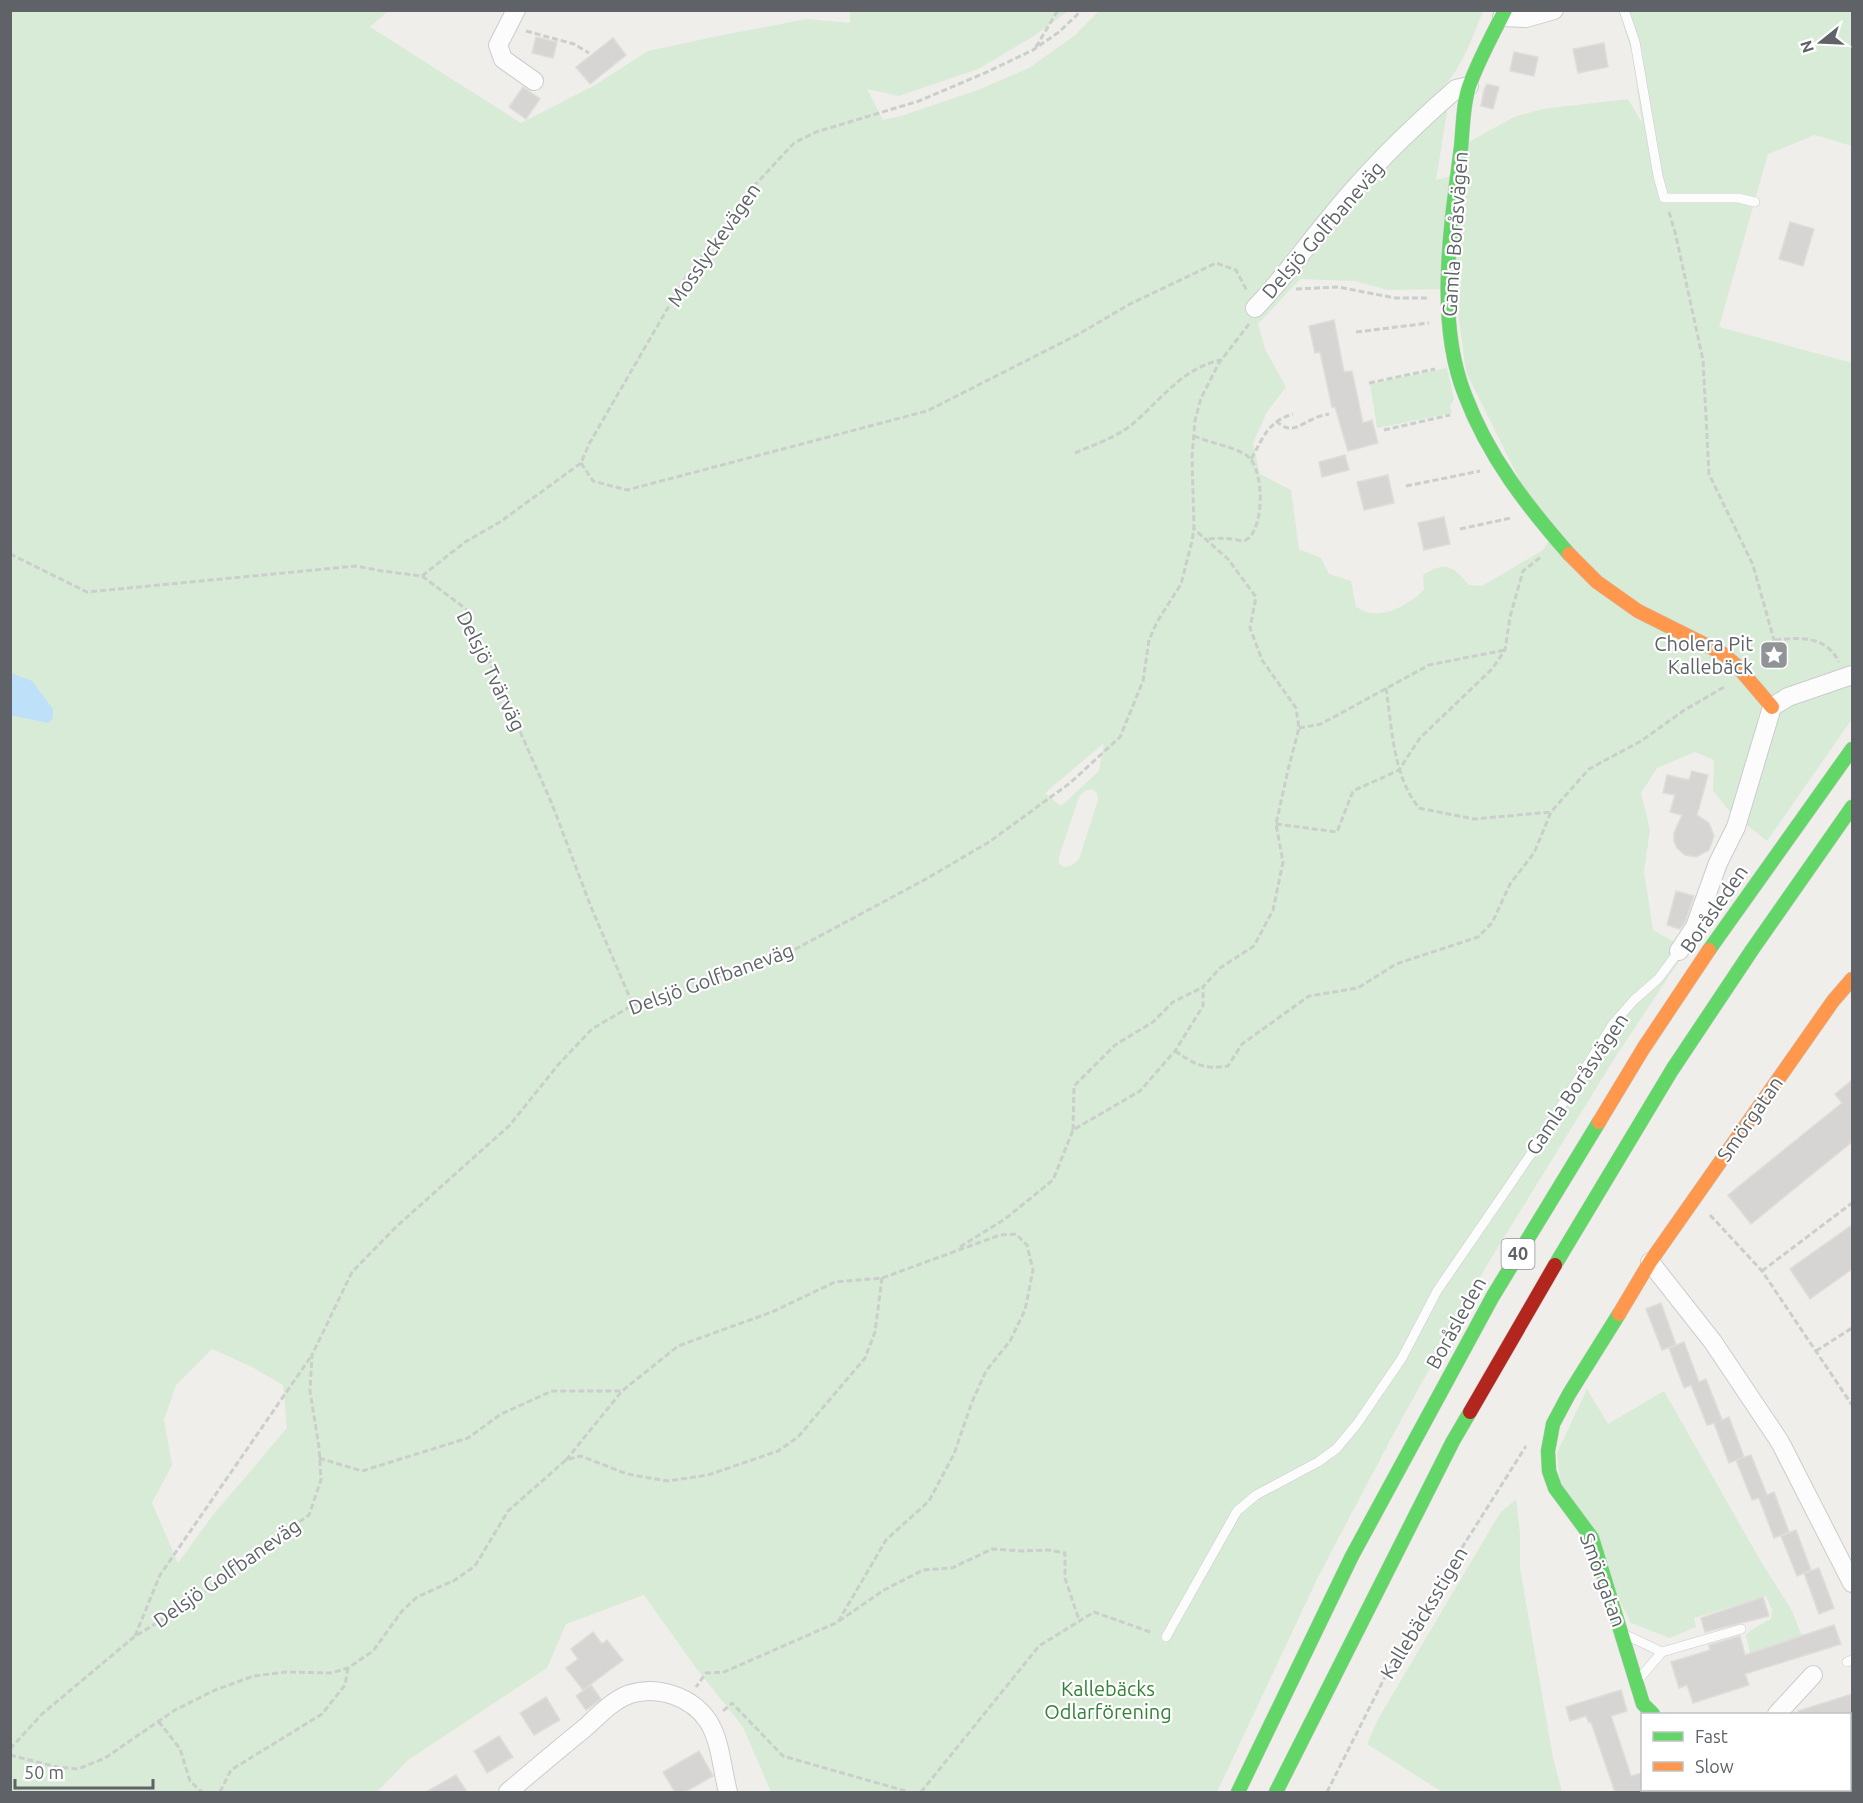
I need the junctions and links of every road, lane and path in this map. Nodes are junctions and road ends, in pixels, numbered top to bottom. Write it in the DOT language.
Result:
graph roads {
  1 [pos="516,10"];
  2 [pos="1059,10"];
  3 [pos="1082,10"];
  4 [pos="1554,10"];
  5 [pos="1624,10"];
  6 [pos="1504,14"];
  7 [pos="505,30"];
  8 [pos="1033,50"];
  9 [pos="589,53"];
  10 [pos="534,81"];
  11 [pos="1470,86"];
  12 [pos="1665,198"];
  13 [pos="1755,202"];
  14 [pos="1278,284"];
  15 [pos="1449,298"];
  16 [pos="1256,308"];
  17 [pos="1430,323"];
  18 [pos="1356,332"];
  19 [pos="1221,360"];
  20 [pos="1437,368"];
  21 [pos="1369,383"];
  22 [pos="1293,414"];
  23 [pos="1329,414"];
  24 [pos="1452,414"];
  25 [pos="1276,421"];
  26 [pos="1384,430"];
  27 [pos="1194,436"];
  28 [pos="1075,453"];
  29 [pos="1251,459"];
  30 [pos="581,464"];
  31 [pos="1483,470"];
  32 [pos="1406,486"];
  33 [pos="1516,517"];
  34 [pos="1194,529"];
  35 [pos="1461,529"];
  36 [pos="1206,539"];
  37 [pos="1560,542"];
  38 [pos="10,554"];
  39 [pos="422,576"];
  40 [pos="1774,640"];
  41 [pos="1505,650"];
  42 [pos="1833,651"];
  43 [pos="1737,666"];
  44 [pos="1852,675"];
  45 [pos="1752,684"];
  46 [pos="1386,688"];
  47 [pos="1772,707"];
  48 [pos="1299,728"];
  49 [pos="1852,749"];
  50 [pos="1399,770"];
  51 [pos="1852,807"];
  52 [pos="1551,812"];
  53 [pos="1276,824"];
  54 [pos="1679,951"];
  55 [pos="1852,979"];
  56 [pos="1203,987"];
  57 [pos="633,1005"];
  58 [pos="1175,1051"];
  59 [pos="1073,1130"];
  60 [pos="1695,1198"];
  61 [pos="1852,1203"];
  62 [pos="953,1252"];
  63 [pos="1650,1262"];
  64 [pos="1762,1271"];
  65 [pos="882,1278"];
  66 [pos="1852,1328"];
  67 [pos="1816,1351"];
  68 [pos="312,1355"];
  69 [pos="622,1391"];
  70 [pos="1852,1405"];
  71 [pos="1531,1439"];
  72 [pos="319,1458"];
  73 [pos="566,1460"];
  74 [pos="1852,1583"];
  75 [pos="1079,1621"];
  76 [pos="838,1622"];
  77 [pos="1741,1629"];
  78 [pos="1622,1634"];
  79 [pos="134,1637"];
  80 [pos="1166,1637"];
  81 [pos="1662,1652"];
  82 [pos="348,1668"];
  83 [pos="1813,1675"];
  84 [pos="1637,1682"];
  85 [pos="686,1700"];
  86 [pos="1652,1713"];
  87 [pos="1778,1713"];
  88 [pos="709,1723"];
  89 [pos="146,1730"];
  90 [pos="10,1749"];
  91 [pos="10,1755"];
  92 [pos="201,1792"];
  93 [pos="220,1792"];
  94 [pos="508,1792"];
  95 [pos="728,1792"];
  96 [pos="909,1792"];
  97 [pos="921,1792"];
  98 [pos="1238,1792"];
  99 [pos="1276,1792"];
  100 [pos="1327,1792"];
  1 -- 7 [label="street"];
  2 -- 8 [label="path"];
  3 -- 8 [label="path, Mosslyckevägen"];
  4 -- 6 [label="street"];
  5 -- 12 [label="lane"];
  6 -- 11 [label="main road, Gamla Boråsvägen"];
  7 -- 9 [label="path"];
  7 -- 10 [label="street"];
  8 -- 30 [label="path, Mosslyckevägen"];
  11 -- 14 [label="street, Delsjö Golfbaneväg"];
  11 -- 15 [label="main road, Gamla Boråsvägen"];
  12 -- 13 [label="lane"];
  12 -- 40 [label="path"];
  14 -- 15 [label="path"];
  14 -- 16 [label="street, Delsjö Golfbaneväg"];
  15 -- 37 [label="main road, Gamla Boråsvägen"];
  16 -- 19 [label="path, Delsjö Golfbaneväg"];
  16 -- 30 [label="path"];
  17 -- 18 [label="path"];
  19 -- 27 [label="path, Delsjö Golfbaneväg"];
  19 -- 28 [label="path"];
  20 -- 21 [label="path"];
  22 -- 25 [label="path"];
  23 -- 25 [label="path"];
  24 -- 26 [label="path"];
  25 -- 29 [label="path"];
  27 -- 29 [label="path"];
  27 -- 34 [label="path, Delsjö Golfbaneväg"];
  29 -- 36 [label="path"];
  30 -- 39 [label="path"];
  31 -- 32 [label="path"];
  33 -- 35 [label="path"];
  34 -- 36 [label="path"];
  34 -- 57 [label="path, Delsjö Golfbaneväg"];
  36 -- 48 [label="path"];
  37 -- 41 [label="path"];
  37 -- 43 [label="main road, Gamla Boråsvägen"];
  38 -- 39 [label="path"];
  39 -- 57 [label="path, Delsjö Tvärväg"];
  40 -- 42 [label="path"];
  40 -- 45 [label="path"];
  41 -- 46 [label="path"];
  41 -- 50 [label="path"];
  43 -- 45 [label="main road, Gamla Boråsvägen"];
  43 -- 52 [label="path"];
  44 -- 47 [label="street"];
  45 -- 47 [label="main road, Gamla Boråsvägen"];
  46 -- 48 [label="path"];
  46 -- 50 [label="path"];
  47 -- 54 [label="street, Gamla Boråsvägen"];
  48 -- 53 [label="path"];
  49 -- 98 [label="main road, Boråsleden / 40"];
  50 -- 52 [label="path"];
  50 -- 53 [label="path"];
  51 -- 99 [label="main road, 40"];
  52 -- 58 [label="path"];
  53 -- 56 [label="path"];
  54 -- 80 [label="lane, Gamla Boråsvägen"];
  55 -- 60 [label="main road, Smörgatan"];
  56 -- 58 [label="path"];
  56 -- 59 [label="path"];
  57 -- 68 [label="path, Delsjö Golfbaneväg"];
  58 -- 59 [label="path"];
  59 -- 62 [label="path"];
  60 -- 63 [label="main road, Smörgatan"];
  60 -- 64 [label="path"];
  61 -- 64 [label="path"];
  62 -- 65 [label="path"];
  62 -- 76 [label="path"];
  63 -- 74 [label="street"];
  63 -- 78 [label="main road, Smörgatan"];
  64 -- 67 [label="path"];
  65 -- 69 [label="path"];
  65 -- 73 [label="path"];
  66 -- 67 [label="path"];
  67 -- 70 [label="path"];
  68 -- 72 [label="path, Delsjö Golfbaneväg"];
  68 -- 79 [label="path"];
  69 -- 72 [label="path"];
  69 -- 73 [label="path"];
  71 -- 100 [label="path, Kallebäcksstigen"];
  72 -- 79 [label="path, Delsjö Golfbaneväg"];
  73 -- 82 [label="path"];
  75 -- 76 [label="path"];
  75 -- 80 [label="path"];
  75 -- 97 [label="path"];
  76 -- 85 [label="path"];
  77 -- 81 [label="lane"];
  78 -- 81 [label="lane"];
  78 -- 84 [label="main road, Smörgatan"];
  79 -- 90 [label="path, Delsjö Golfbaneväg"];
  81 -- 84 [label="lane"];
  82 -- 89 [label="path"];
  82 -- 93 [label="path"];
  83 -- 87 [label="street"];
  84 -- 86 [label="main road, Smörgatan"];
  85 -- 88 [label="street"];
  85 -- 94 [label="street"];
  88 -- 95 [label="street"];
  88 -- 96 [label="path"];
  89 -- 91 [label="path"];
  89 -- 92 [label="path"];
}
